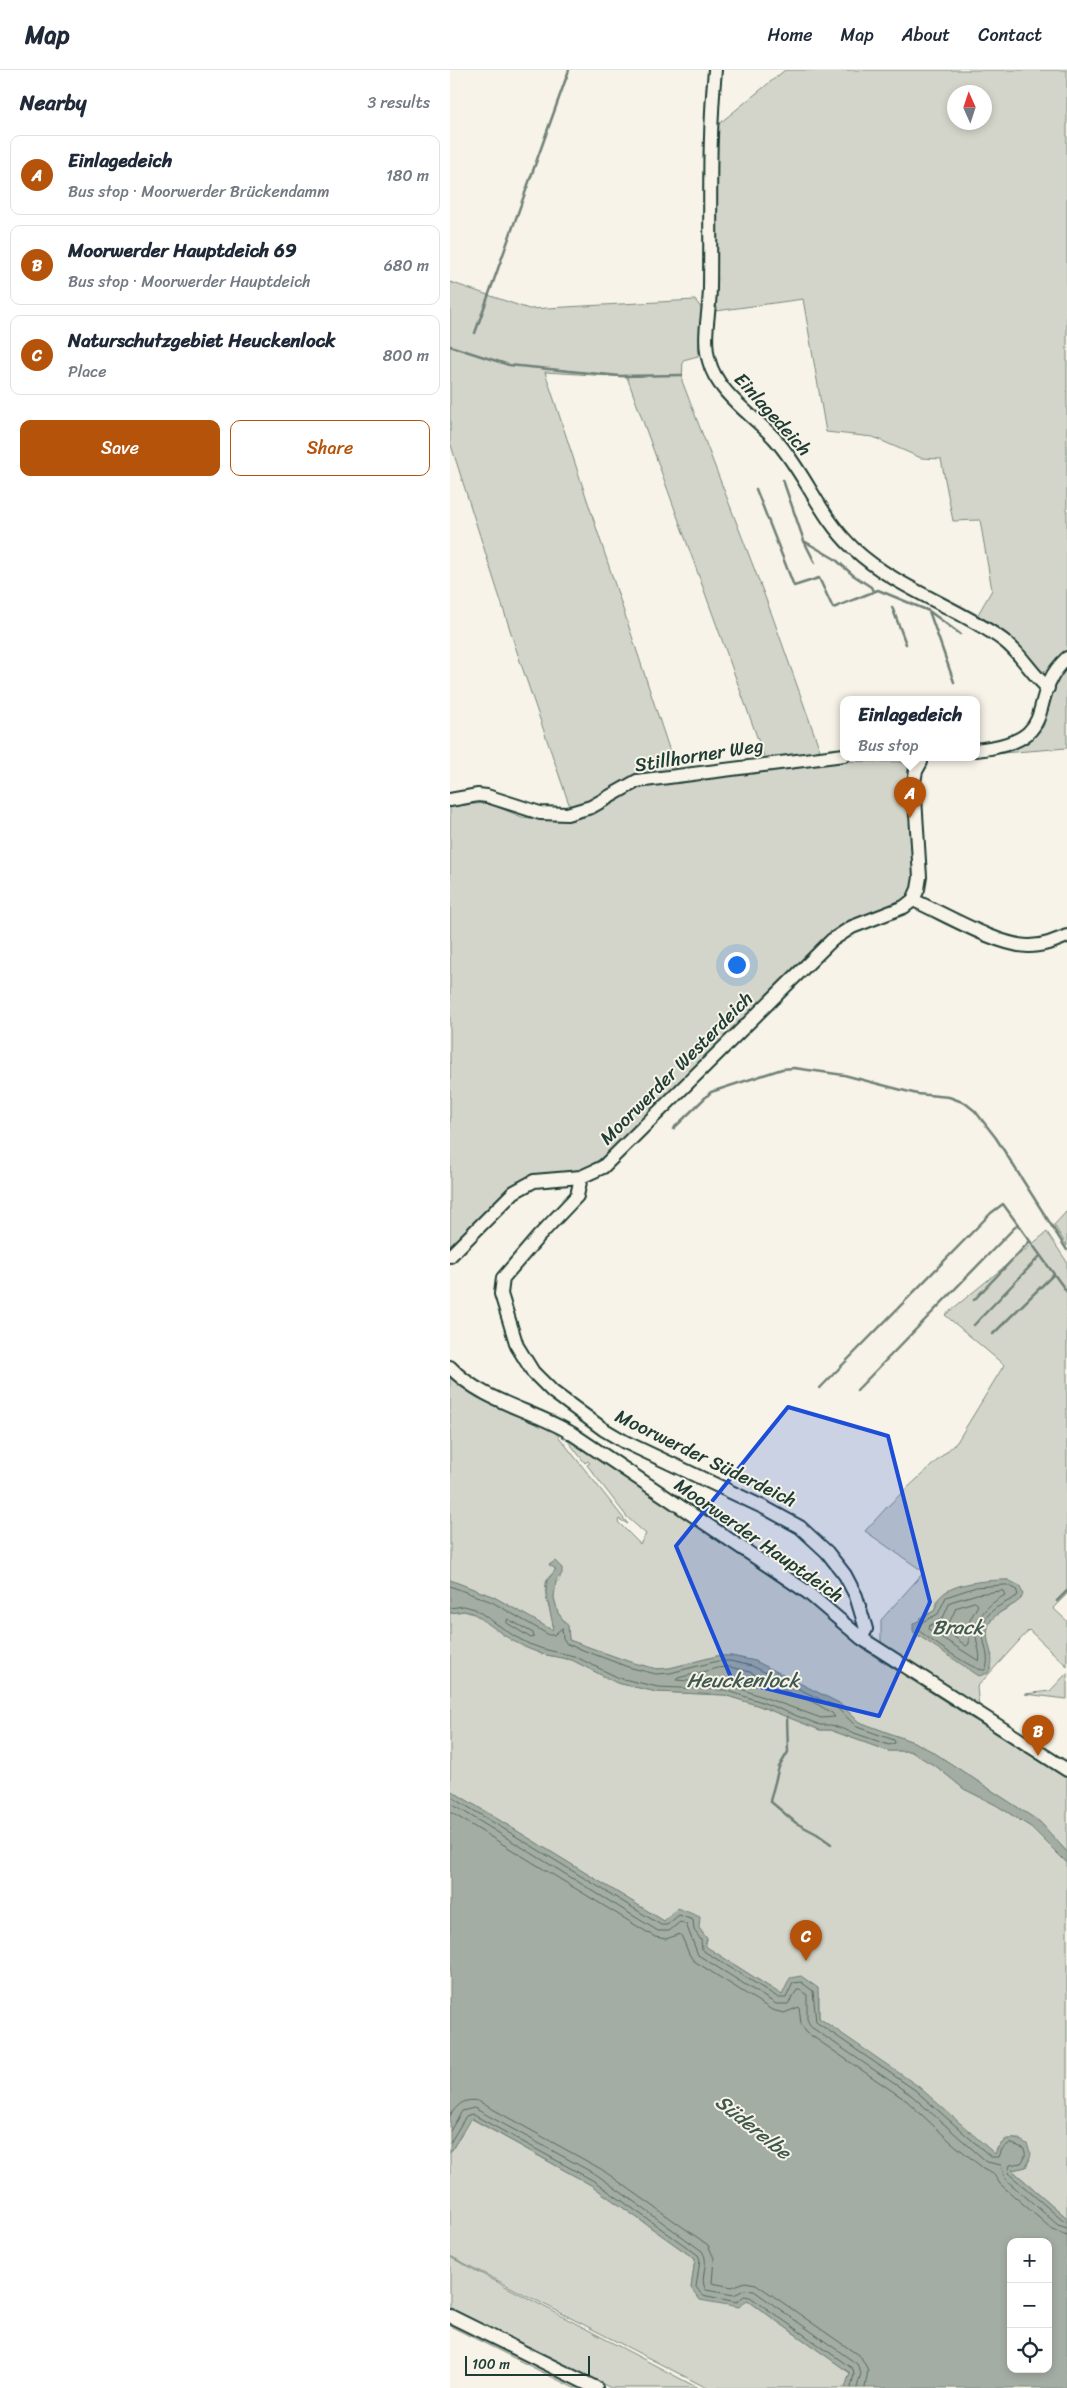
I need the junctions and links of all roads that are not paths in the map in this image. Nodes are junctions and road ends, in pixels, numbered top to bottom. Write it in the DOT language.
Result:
graph roads {
  1 [pos="715,70"];
  2 [pos="1067,658"];
  3 [pos="1048,688"];
  4 [pos="980,749"];
  5 [pos="840,756"];
  6 [pos="924,761"];
  7 [pos="450,800"];
  8 [pos="913,900"];
  9 [pos="1067,936"];
  10 [pos="581,1177"];
  11 [pos="450,1256"];
  12 [pos="450,1367"];
  13 [pos="861,1638"];
  14 [pos="1067,1770"];
  15 [pos="450,2316"];
  16 [pos="596,2388"];
  1 -- 3 [label="street, Einlagedeich"];
  2 -- 3 [label="street"];
  3 -- 4 [label="street"];
  5 -- 7 [label="street, Stillhorner Weg"];
  6 -- 8 [label="street"];
  8 -- 9 [label="street"];
  8 -- 10 [label="street, Moorwerder Westerdeich"];
  10 -- 11 [label="street"];
  10 -- 13 [label="street, Moorwerder Süderdeich"];
  12 -- 13 [label="street, Moorwerder Hauptdeich"];
  13 -- 14 [label="street, Moorwerder Hauptdeich"];
  15 -- 16 [label="street"];
}
